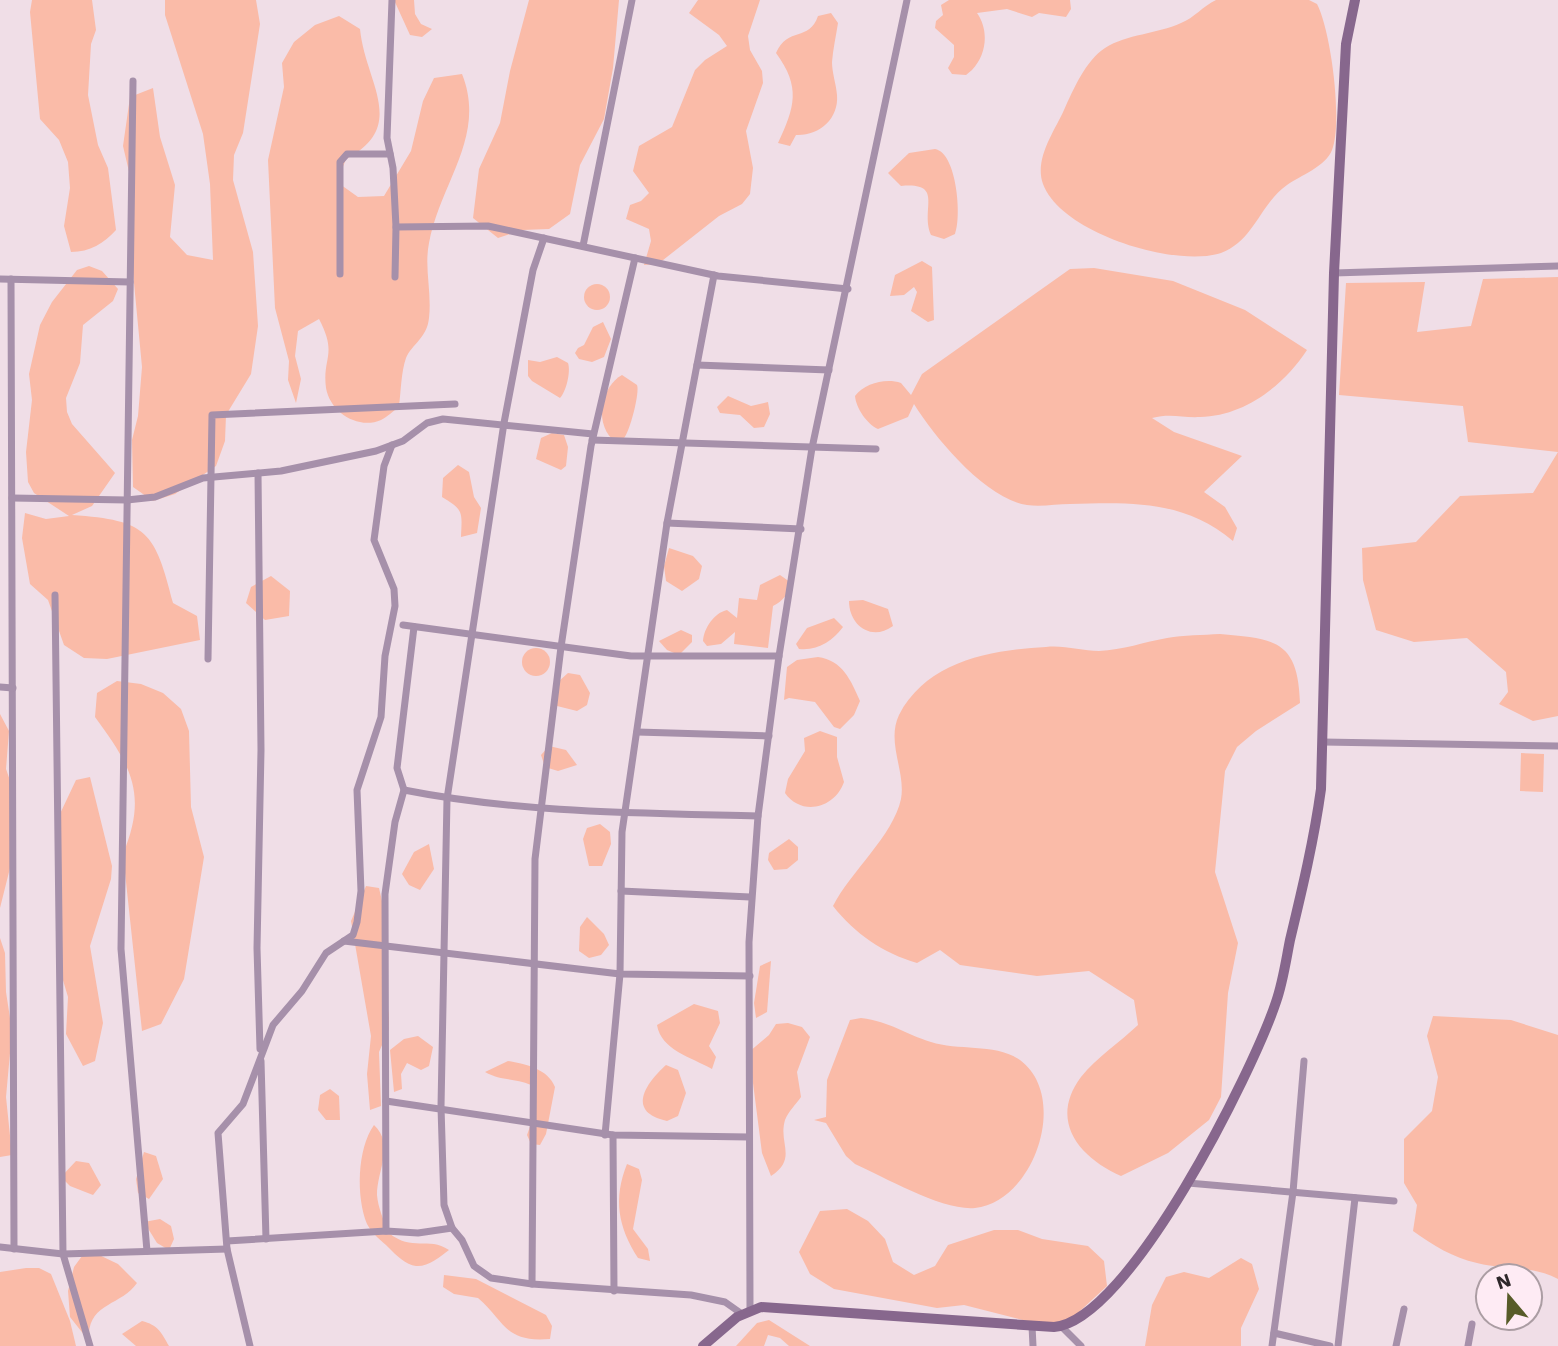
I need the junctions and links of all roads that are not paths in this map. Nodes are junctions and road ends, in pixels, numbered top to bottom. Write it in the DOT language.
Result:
graph roads {
  1 [pos="392,0"];
  2 [pos="632,0"];
  3 [pos="907,0"];
  4 [pos="1355,0"];
  5 [pos="132,81"];
  6 [pos="390,154"];
  7 [pos="396,227"];
  8 [pos="544,238"];
  9 [pos="583,246"];
  10 [pos="635,258"];
  11 [pos="1558,266"];
  12 [pos="1334,273"];
  13 [pos="340,274"];
  14 [pos="714,275"];
  15 [pos="395,277"];
  16 [pos="0,279"];
  17 [pos="11,279"];
  18 [pos="130,282"];
  19 [pos="848,289"];
  20 [pos="697,365"];
  21 [pos="829,370"];
  22 [pos="455,404"];
  23 [pos="504,423"];
  24 [pos="592,438"];
  25 [pos="682,444"];
  26 [pos="392,445"];
  27 [pos="813,448"];
  28 [pos="876,449"];
  29 [pos="258,473"];
  30 [pos="212,477"];
  31 [pos="12,498"];
  32 [pos="127,499"];
  33 [pos="667,523"];
  34 [pos="801,530"];
  35 [pos="55,595"];
  36 [pos="403,625"];
  37 [pos="414,626"];
  38 [pos="471,636"];
  39 [pos="561,647"];
  40 [pos="648,656"];
  41 [pos="779,656"];
  42 [pos="208,659"];
  43 [pos="0,687"];
  44 [pos="13,688"];
  45 [pos="636,732"];
  46 [pos="769,736"];
  47 [pos="1323,741"];
  48 [pos="1558,746"];
  49 [pos="404,790"];
  50 [pos="447,799"];
  51 [pos="541,807"];
  52 [pos="625,813"];
  53 [pos="758,816"];
  54 [pos="621,891"];
  55 [pos="750,897"];
  56 [pos="344,941"];
  57 [pos="386,947"];
  58 [pos="443,953"];
  59 [pos="533,963"];
  60 [pos="620,975"];
  61 [pos="750,976"];
  62 [pos="260,1055"];
  63 [pos="1304,1061"];
  64 [pos="386,1101"];
  65 [pos="441,1107"];
  66 [pos="532,1123"];
  67 [pos="609,1135"];
  68 [pos="750,1137"];
  69 [pos="1188,1183"];
  70 [pos="1293,1192"];
  71 [pos="1355,1198"];
  72 [pos="1394,1201"];
  73 [pos="452,1228"];
  74 [pos="386,1231"];
  75 [pos="266,1239"];
  76 [pos="227,1245"];
  77 [pos="0,1247"];
  78 [pos="14,1249"];
  79 [pos="147,1251"];
  80 [pos="63,1254"];
  81 [pos="532,1284"];
  82 [pos="614,1291"];
  83 [pos="1405,1309"];
  84 [pos="746,1312"];
  85 [pos="1472,1324"];
  86 [pos="1032,1326"];
  87 [pos="1062,1327"];
  88 [pos="1274,1333"];
  89 [pos="90,1346"];
  90 [pos="250,1346"];
  91 [pos="703,1346"];
  92 [pos="1033,1346"];
  93 [pos="1081,1346"];
  94 [pos="1272,1346"];
  95 [pos="1330,1346"];
  96 [pos="1338,1346"];
  97 [pos="1396,1346"];
  98 [pos="1468,1346"];
  1 -- 6 [label="street"];
  2 -- 9 [label="street"];
  3 -- 19 [label="street"];
  4 -- 12 [label="street"];
  5 -- 18 [label="street"];
  6 -- 7 [label="street"];
  6 -- 13 [label="street"];
  7 -- 8 [label="street"];
  7 -- 15 [label="street"];
  8 -- 9 [label="street"];
  8 -- 23 [label="street"];
  9 -- 10 [label="street"];
  10 -- 14 [label="street"];
  10 -- 24 [label="street"];
  11 -- 12 [label="street"];
  12 -- 47 [label="street"];
  14 -- 19 [label="street"];
  14 -- 20 [label="street"];
  16 -- 17 [label="street"];
  17 -- 18 [label="street"];
  17 -- 31 [label="street"];
  18 -- 32 [label="street"];
  19 -- 21 [label="street"];
  20 -- 21 [label="street"];
  20 -- 25 [label="street"];
  21 -- 27 [label="street"];
  22 -- 30 [label="street"];
  23 -- 24 [label="street"];
  23 -- 26 [label="street"];
  23 -- 38 [label="street"];
  24 -- 25 [label="street"];
  24 -- 39 [label="street"];
  25 -- 27 [label="street"];
  25 -- 33 [label="street"];
  26 -- 29 [label="street"];
  26 -- 56 [label="street"];
  27 -- 28 [label="street"];
  27 -- 34 [label="street"];
  29 -- 30 [label="street"];
  29 -- 62 [label="street"];
  30 -- 32 [label="street"];
  30 -- 42 [label="street"];
  31 -- 32 [label="street"];
  31 -- 44 [label="street"];
  32 -- 79 [label="street"];
  33 -- 34 [label="street"];
  33 -- 40 [label="street"];
  34 -- 41 [label="street"];
  35 -- 80 [label="street"];
  36 -- 37 [label="street"];
  37 -- 38 [label="street"];
  37 -- 49 [label="street"];
  38 -- 39 [label="street"];
  38 -- 50 [label="street"];
  39 -- 40 [label="street"];
  39 -- 51 [label="street"];
  40 -- 41 [label="street"];
  40 -- 45 [label="street"];
  41 -- 46 [label="street"];
  43 -- 44 [label="street"];
  44 -- 78 [label="street"];
  45 -- 46 [label="street"];
  45 -- 52 [label="street"];
  46 -- 53 [label="street"];
  47 -- 48 [label="street"];
  47 -- 69 [label="street"];
  49 -- 50 [label="street"];
  49 -- 57 [label="street"];
  50 -- 51 [label="street"];
  50 -- 58 [label="street"];
  51 -- 52 [label="street"];
  51 -- 59 [label="street"];
  52 -- 53 [label="street"];
  52 -- 54 [label="street"];
  53 -- 55 [label="street"];
  54 -- 55 [label="street"];
  54 -- 60 [label="street"];
  55 -- 61 [label="street"];
  56 -- 57 [label="street"];
  56 -- 62 [label="street"];
  57 -- 58 [label="street"];
  57 -- 64 [label="street"];
  58 -- 59 [label="street"];
  58 -- 65 [label="street"];
  59 -- 60 [label="street"];
  59 -- 66 [label="street"];
  60 -- 61 [label="street"];
  60 -- 67 [label="street"];
  61 -- 68 [label="street"];
  62 -- 75 [label="street"];
  62 -- 76 [label="street"];
  63 -- 70 [label="street"];
  64 -- 65 [label="street"];
  64 -- 74 [label="street"];
  65 -- 66 [label="street"];
  65 -- 73 [label="street"];
  66 -- 67 [label="street"];
  66 -- 81 [label="street"];
  67 -- 68 [label="street"];
  67 -- 82 [label="street"];
  68 -- 84 [label="street"];
  69 -- 70 [label="street"];
  69 -- 87 [label="street"];
  70 -- 71 [label="street"];
  70 -- 88 [label="street"];
  71 -- 72 [label="street"];
  71 -- 96 [label="street"];
  73 -- 74 [label="street"];
  73 -- 81 [label="street"];
  74 -- 75 [label="street"];
  75 -- 76 [label="street"];
  76 -- 79 [label="street"];
  76 -- 90 [label="street"];
  77 -- 78 [label="street"];
  78 -- 80 [label="street"];
  79 -- 80 [label="street"];
  80 -- 89 [label="street"];
  81 -- 82 [label="street"];
  82 -- 84 [label="street"];
  83 -- 97 [label="street"];
  84 -- 86 [label="street"];
  84 -- 91 [label="street"];
  85 -- 98 [label="street"];
  86 -- 87 [label="street"];
  86 -- 92 [label="street"];
  87 -- 93 [label="street"];
  88 -- 94 [label="street"];
  88 -- 95 [label="street"];
}
